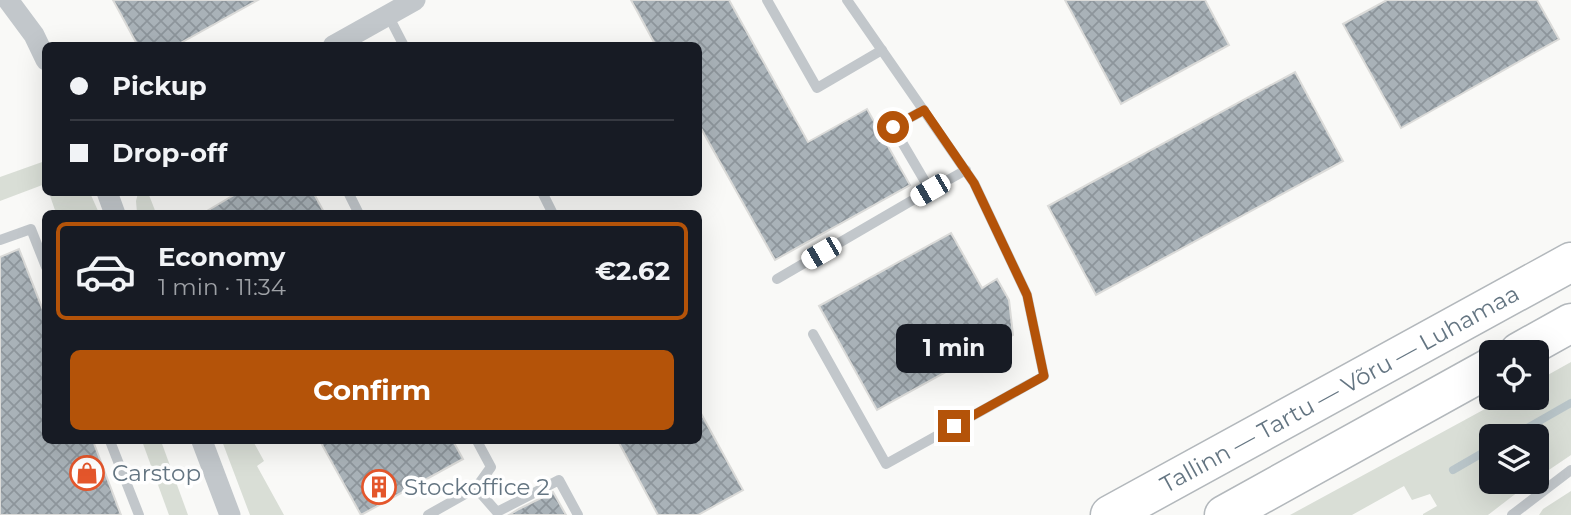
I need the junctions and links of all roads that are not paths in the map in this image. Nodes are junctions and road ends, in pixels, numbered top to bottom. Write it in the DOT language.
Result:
graph roads {
  1 [pos="8,0"];
  2 [pos="415,0"];
  3 [pos="766,0"];
  4 [pos="847,0"];
  5 [pos="388,15"];
  6 [pos="345,42"];
  7 [pos="402,42"];
  8 [pos="882,50"];
  9 [pos="42,52"];
  10 [pos="924,110"];
  11 [pos="965,170"];
  12 [pos="930,190"];
  13 [pos="0,240"];
  14 [pos="42,257"];
  15 [pos="1571,262"];
  16 [pos="777,279"];
  17 [pos="1571,323"];
  18 [pos="813,334"];
  19 [pos="1541,340"];
  20 [pos="1479,374"];
  21 [pos="111,444"];
  22 [pos="203,444"];
  23 [pos="479,444"];
  24 [pos="1571,470"];
  25 [pos="477,488"];
  26 [pos="139,515"];
  27 [pos="230,515"];
  28 [pos="428,515"];
  29 [pos="578,515"];
  30 [pos="1111,515"];
  31 [pos="1224,515"];
  32 [pos="1512,515"];
  1 -- 9 [label="street"];
  2 -- 5 [label="street"];
  3 -- 8 [label="lane"];
  4 -- 8 [label="lane"];
  5 -- 6 [label="street"];
  5 -- 7 [label="lane"];
  8 -- 10 [label="lane"];
  10 -- 11 [label="lane"];
  10 -- 12 [label="lane"];
  11 -- 12 [label="lane"];
  11 -- 18 [label="lane"];
  12 -- 16 [label="lane"];
  13 -- 14 [label="lane"];
  15 -- 30 [label="highway, Tallinn — Tartu — Võru — Luhamaa"];
  17 -- 19 [label="highway"];
  20 -- 31 [label="highway"];
  21 -- 26 [label="lane"];
  22 -- 27 [label="street"];
  23 -- 25 [label="lane"];
  24 -- 32 [label="lane"];
  25 -- 28 [label="lane"];
  25 -- 29 [label="lane"];
}
